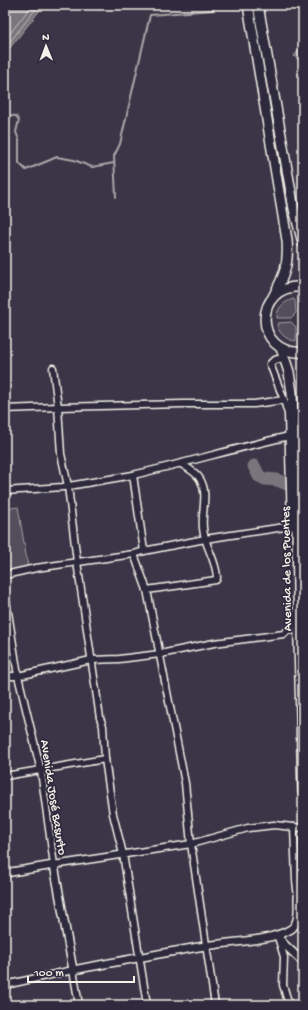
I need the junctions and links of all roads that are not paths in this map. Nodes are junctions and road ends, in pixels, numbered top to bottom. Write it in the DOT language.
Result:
graph roads {
  1 [pos="248,5"];
  2 [pos="258,5"];
  3 [pos="303,243"];
  4 [pos="303,287"];
  5 [pos="273,297"];
  6 [pos="281,348"];
  7 [pos="303,352"];
  8 [pos="284,358"];
  9 [pos="53,368"];
  10 [pos="284,400"];
  11 [pos="58,407"];
  12 [pos="5,409"];
  13 [pos="289,436"];
  14 [pos="181,464"];
  15 [pos="133,475"];
  16 [pos="68,486"];
  17 [pos="5,491"];
  18 [pos="294,528"];
  19 [pos="205,539"];
  20 [pos="144,551"];
  21 [pos="134,554"];
  22 [pos="77,562"];
  23 [pos="5,575"];
  24 [pos="148,590"];
  25 [pos="5,593"];
  26 [pos="299,606"];
  27 [pos="160,654"];
  28 [pos="91,660"];
  29 [pos="5,676"];
  30 [pos="18,676"];
  31 [pos="105,759"];
  32 [pos="41,771"];
  33 [pos="5,776"];
  34 [pos="303,792"];
  35 [pos="294,827"];
  36 [pos="303,828"];
  37 [pos="191,844"];
  38 [pos="123,854"];
  39 [pos="54,865"];
  40 [pos="5,873"];
  41 [pos="301,896"];
  42 [pos="277,936"];
  43 [pos="206,946"];
  44 [pos="139,958"];
  45 [pos="303,962"];
  46 [pos="74,970"];
  47 [pos="5,985"];
  48 [pos="79,1005"];
  49 [pos="148,1005"];
  50 [pos="215,1005"];
  51 [pos="289,1005"];
  1 -- 5 [label="main road"];
  2 -- 3 [label="main road"];
  4 -- 5 [label="main road"];
  5 -- 6 [label="main road"];
  6 -- 7 [label="main road"];
  6 -- 8 [label="main road, Avenida de los Puentes"];
  8 -- 10 [label="street"];
  8 -- 18 [label="main road, Avenida de los Puentes"];
  9 -- 11 [label="street"];
  10 -- 11 [label="street"];
  10 -- 13 [label="street"];
  11 -- 12 [label="street"];
  11 -- 16 [label="street"];
  13 -- 14 [label="street"];
  13 -- 18 [label="street"];
  14 -- 15 [label="street"];
  14 -- 19 [label="street"];
  15 -- 16 [label="street"];
  15 -- 20 [label="street"];
  16 -- 17 [label="street"];
  16 -- 22 [label="street"];
  18 -- 19 [label="street"];
  18 -- 26 [label="main road, Avenida de los Puentes"];
  19 -- 20 [label="street"];
  19 -- 24 [label="street"];
  20 -- 21 [label="street"];
  21 -- 22 [label="street"];
  21 -- 24 [label="street"];
  22 -- 23 [label="street"];
  22 -- 28 [label="street"];
  24 -- 27 [label="street"];
  25 -- 30 [label="street, Avenida José Basurto"];
  26 -- 27 [label="street"];
  26 -- 34 [label="main road, Avenida de los Puentes"];
  27 -- 28 [label="street"];
  27 -- 37 [label="street"];
  28 -- 30 [label="street"];
  28 -- 31 [label="street"];
  29 -- 30 [label="street"];
  30 -- 32 [label="street, Avenida José Basurto"];
  31 -- 32 [label="street"];
  31 -- 38 [label="street"];
  32 -- 33 [label="street"];
  32 -- 39 [label="street, Avenida José Basurto"];
  35 -- 36 [label="street"];
  35 -- 37 [label="street"];
  35 -- 41 [label="street"];
  37 -- 38 [label="street"];
  37 -- 43 [label="street"];
  38 -- 39 [label="street"];
  38 -- 44 [label="street"];
  39 -- 40 [label="street"];
  39 -- 46 [label="street, Avenida José Basurto"];
  41 -- 42 [label="street"];
  42 -- 43 [label="street"];
  42 -- 45 [label="street"];
  42 -- 51 [label="street"];
  43 -- 44 [label="street"];
  43 -- 50 [label="street"];
  44 -- 46 [label="street"];
  44 -- 49 [label="street"];
  46 -- 47 [label="street"];
  46 -- 48 [label="street, Avenida José Basurto"];
}
